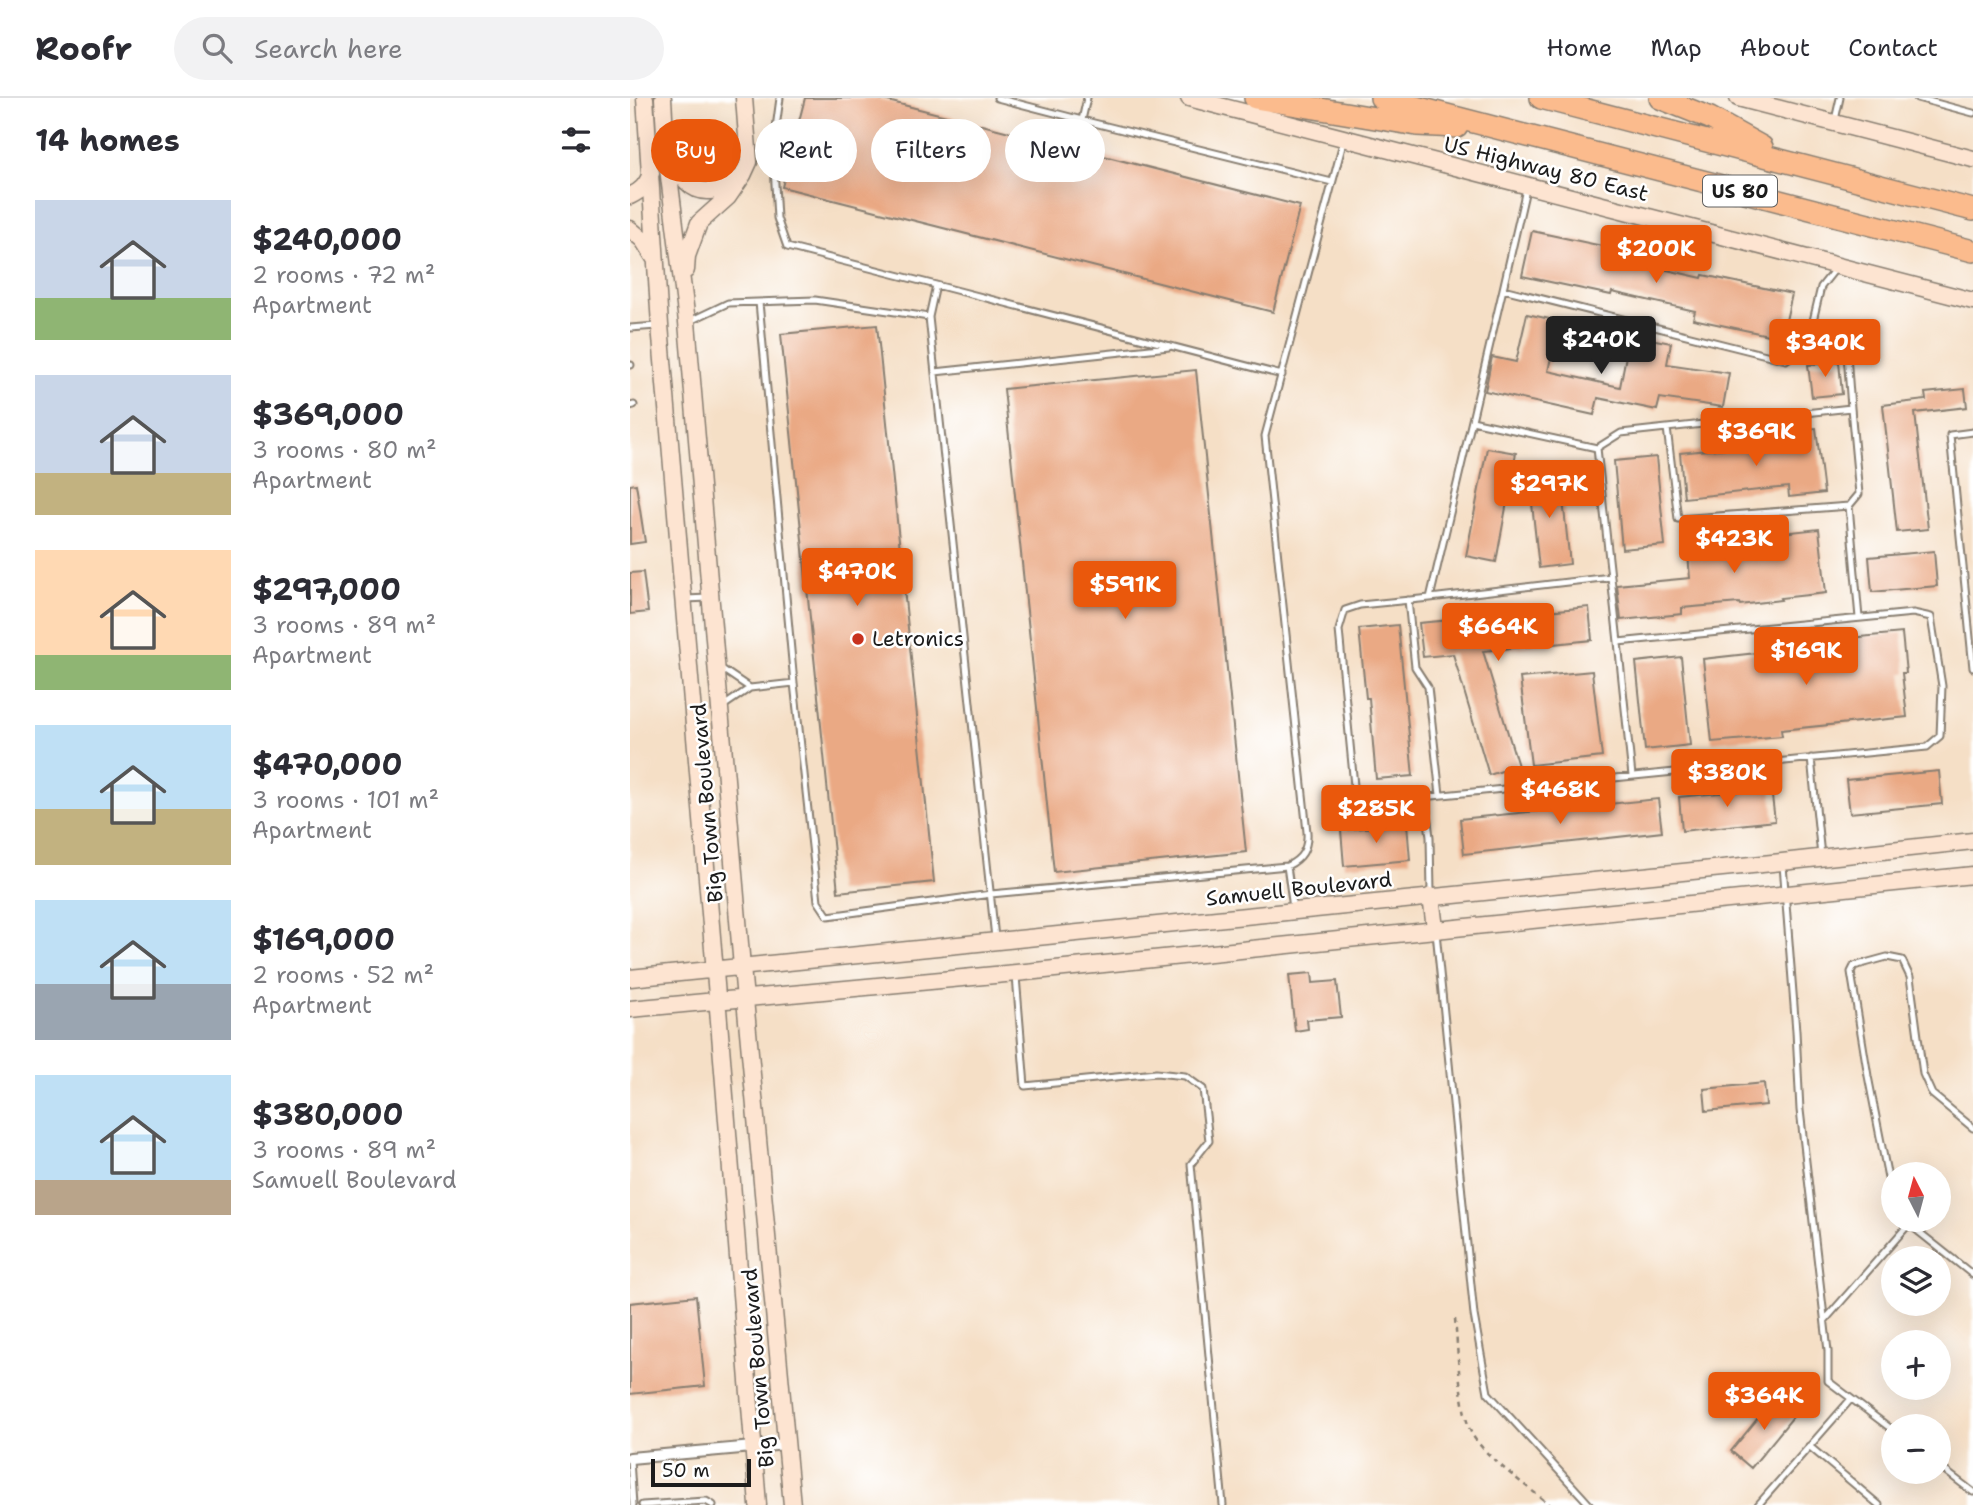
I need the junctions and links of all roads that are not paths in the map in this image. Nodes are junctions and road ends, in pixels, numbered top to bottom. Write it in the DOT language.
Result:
graph roads {
  1 [pos="645,98"];
  2 [pos="663,98"];
  3 [pos="744,98"];
  4 [pos="780,98"];
  5 [pos="997,98"];
  6 [pos="1087,98"];
  7 [pos="1189,98"];
  8 [pos="1255,98"];
  9 [pos="1381,98"];
  10 [pos="1541,98"];
  11 [pos="1660,98"];
  12 [pos="1738,98"];
  13 [pos="1840,98"];
  14 [pos="1917,98"];
  15 [pos="1973,113"];
  16 [pos="664,119"];
  17 [pos="1078,119"];
  18 [pos="1082,119"];
  19 [pos="1834,123"];
  20 [pos="1105,126"];
  21 [pos="1507,131"];
  22 [pos="1344,139"];
  23 [pos="1973,159"];
  24 [pos="1788,162"];
  25 [pos="651,173"];
  26 [pos="743,175"];
  27 [pos="652,182"];
  28 [pos="670,182"];
  29 [pos="688,182"];
  30 [pos="734,182"];
  31 [pos="1332,182"];
  32 [pos="1527,186"];
  33 [pos="630,196"];
  34 [pos="1973,210"];
  35 [pos="630,229"];
  36 [pos="1973,251"];
  37 [pos="656,261"];
  38 [pos="1838,267"];
  39 [pos="936,285"];
  40 [pos="1503,289"];
  41 [pos="684,293"];
  42 [pos="1973,301"];
  43 [pos="759,302"];
  44 [pos="929,317"];
  45 [pos="687,322"];
  46 [pos="660,326"];
  47 [pos="630,328"];
  48 [pos="1810,330"];
  49 [pos="1174,347"];
  50 [pos="935,372"];
  51 [pos="1282,374"];
  52 [pos="1852,408"];
  53 [pos="1472,421"];
  54 [pos="1667,428"];
  55 [pos="1973,432"];
  56 [pos="1597,448"];
  57 [pos="1849,506"];
  58 [pos="1611,578"];
  59 [pos="710,598"];
  60 [pos="1430,598"];
  61 [pos="683,599"];
  62 [pos="1408,600"];
  63 [pos="1859,618"];
  64 [pos="1618,642"];
  65 [pos="716,665"];
  66 [pos="1973,668"];
  67 [pos="794,682"];
  68 [pos="750,688"];
  69 [pos="720,709"];
  70 [pos="1811,758"];
  71 [pos="1632,776"];
  72 [pos="1440,796"];
  73 [pos="1425,797"];
  74 [pos="1973,841"];
  75 [pos="1822,858"];
  76 [pos="1783,862"];
  77 [pos="1287,866"];
  78 [pos="1973,875"];
  79 [pos="990,894"];
  80 [pos="1786,894"];
  81 [pos="1431,896"];
  82 [pos="1295,927"];
  83 [pos="1435,929"];
  84 [pos="996,941"];
  85 [pos="742,967"];
  86 [pos="715,970"];
  87 [pos="1016,973"];
  88 [pos="630,978"];
  89 [pos="745,997"];
  90 [pos="717,1000"];
  91 [pos="630,1009"];
  92 [pos="1973,1128"];
  93 [pos="1885,1162"];
  94 [pos="1900,1232"];
  95 [pos="1920,1232"];
  96 [pos="1973,1275"];
  97 [pos="1825,1320"];
  98 [pos="1851,1399"];
  99 [pos="1881,1421"];
  100 [pos="786,1444"];
  101 [pos="753,1446"];
  102 [pos="1810,1446"];
  103 [pos="630,1459"];
  104 [pos="1951,1475"];
  105 [pos="1973,1492"];
  106 [pos="633,1505"];
  107 [pos="642,1505"];
  108 [pos="713,1505"];
  109 [pos="758,1505"];
  110 [pos="792,1505"];
  111 [pos="1223,1505"];
  112 [pos="1590,1505"];
  113 [pos="1758,1505"];
  114 [pos="1879,1505"];
  1 -- 25 [label="main road, Big Town Boulevard"];
  2 -- 16 [label="main road, Big Town Boulevard"];
  3 -- 26 [label="main road"];
  4 -- 39 [label="lane"];
  5 -- 17 [label="lane"];
  6 -- 18 [label="lane"];
  7 -- 22 [label="main road, US Highway 80 East"];
  8 -- 21 [label="highway"];
  9 -- 21 [label="highway, US 80"];
  10 -- 24 [label="highway, US 80"];
  11 -- 24 [label="highway"];
  12 -- 19 [label="main road"];
  13 -- 19 [label="lane"];
  14 -- 15 [label="lane"];
  19 -- 23 [label="main road"];
  20 -- 31 [label="lane"];
  21 -- 36 [label="highway, US 80"];
  22 -- 31 [label="lane"];
  22 -- 32 [label="main road, US Highway 80 East"];
  24 -- 34 [label="highway, US 80"];
  25 -- 33 [label="main road"];
  26 -- 41 [label="main road"];
  27 -- 37 [label="main road, Big Town Boulevard"];
  28 -- 41 [label="main road, Big Town Boulevard"];
  29 -- 30 [label="main road"];
  31 -- 51 [label="lane"];
  32 -- 38 [label="main road, US Highway 80 East"];
  32 -- 40 [label="lane"];
  35 -- 37 [label="main road"];
  37 -- 46 [label="main road, Big Town Boulevard"];
  38 -- 42 [label="main road, US Highway 80 East"];
  38 -- 48 [label="lane"];
  39 -- 44 [label="lane"];
  39 -- 49 [label="lane"];
  40 -- 48 [label="lane"];
  40 -- 53 [label="lane"];
  41 -- 45 [label="main road, Big Town Boulevard"];
  43 -- 44 [label="lane"];
  43 -- 45 [label="lane"];
  43 -- 67 [label="lane"];
  44 -- 50 [label="lane"];
  45 -- 46 [label="main road"];
  45 -- 59 [label="main road, Big Town Boulevard"];
  46 -- 47 [label="lane"];
  46 -- 61 [label="main road, Big Town Boulevard"];
  48 -- 52 [label="lane"];
  49 -- 50 [label="lane"];
  49 -- 51 [label="lane"];
  50 -- 79 [label="lane"];
  51 -- 77 [label="lane"];
  52 -- 54 [label="lane"];
  52 -- 57 [label="lane"];
  53 -- 56 [label="lane"];
  53 -- 60 [label="lane"];
  54 -- 56 [label="lane"];
  54 -- 57 [label="lane"];
  55 -- 66 [label="lane"];
  56 -- 58 [label="lane"];
  57 -- 63 [label="lane"];
  58 -- 60 [label="lane"];
  58 -- 64 [label="lane"];
  59 -- 61 [label="lane"];
  59 -- 65 [label="main road, Big Town Boulevard"];
  60 -- 62 [label="lane"];
  61 -- 86 [label="main road, Big Town Boulevard"];
  62 -- 72 [label="lane"];
  62 -- 73 [label="lane"];
  63 -- 64 [label="lane"];
  63 -- 70 [label="lane"];
  64 -- 71 [label="lane"];
  65 -- 68 [label="lane"];
  65 -- 69 [label="main road, Big Town Boulevard"];
  67 -- 68 [label="lane"];
  67 -- 79 [label="lane"];
  68 -- 69 [label="lane"];
  69 -- 85 [label="main road, Big Town Boulevard"];
  70 -- 71 [label="lane"];
  70 -- 75 [label="lane"];
  71 -- 72 [label="lane"];
  72 -- 73 [label="lane"];
  73 -- 81 [label="lane"];
  74 -- 75 [label="main road, Samuell Boulevard"];
  75 -- 76 [label="main road, Samuell Boulevard"];
  76 -- 80 [label="lane"];
  76 -- 81 [label="main road, Samuell Boulevard"];
  77 -- 79 [label="lane"];
  77 -- 82 [label="lane"];
  78 -- 80 [label="main road, Samuell Boulevard"];
  79 -- 84 [label="lane"];
  80 -- 83 [label="main road, Samuell Boulevard"];
  80 -- 97 [label="lane"];
  81 -- 82 [label="main road, Samuell Boulevard"];
  81 -- 83 [label="main road"];
  82 -- 83 [label="main road, Samuell Boulevard"];
  82 -- 84 [label="main road, Samuell Boulevard"];
  82 -- 87 [label="main road, Samuell Boulevard"];
  83 -- 112 [label="lane"];
  84 -- 85 [label="main road, Samuell Boulevard"];
  85 -- 86 [label="main road, Samuell Boulevard"];
  85 -- 89 [label="main road, Big Town Boulevard"];
  86 -- 88 [label="main road, Samuell Boulevard"];
  86 -- 90 [label="main road, Big Town Boulevard"];
  87 -- 89 [label="main road, Samuell Boulevard"];
  87 -- 111 [label="lane"];
  89 -- 90 [label="main road, Samuell Boulevard"];
  89 -- 100 [label="main road, Big Town Boulevard"];
  90 -- 91 [label="main road, Samuell Boulevard"];
  90 -- 101 [label="main road, Big Town Boulevard"];
  92 -- 93 [label="lane"];
  94 -- 97 [label="lane"];
  95 -- 96 [label="lane"];
  97 -- 98 [label="lane"];
  98 -- 99 [label="lane"];
  98 -- 102 [label="lane"];
  100 -- 101 [label="street"];
  100 -- 110 [label="main road, Big Town Boulevard"];
  101 -- 103 [label="street"];
  101 -- 109 [label="main road, Big Town Boulevard"];
  102 -- 113 [label="lane"];
  102 -- 114 [label="lane"];
  103 -- 106 [label="lane"];
  104 -- 105 [label="lane"];
  107 -- 108 [label="lane"];
}
